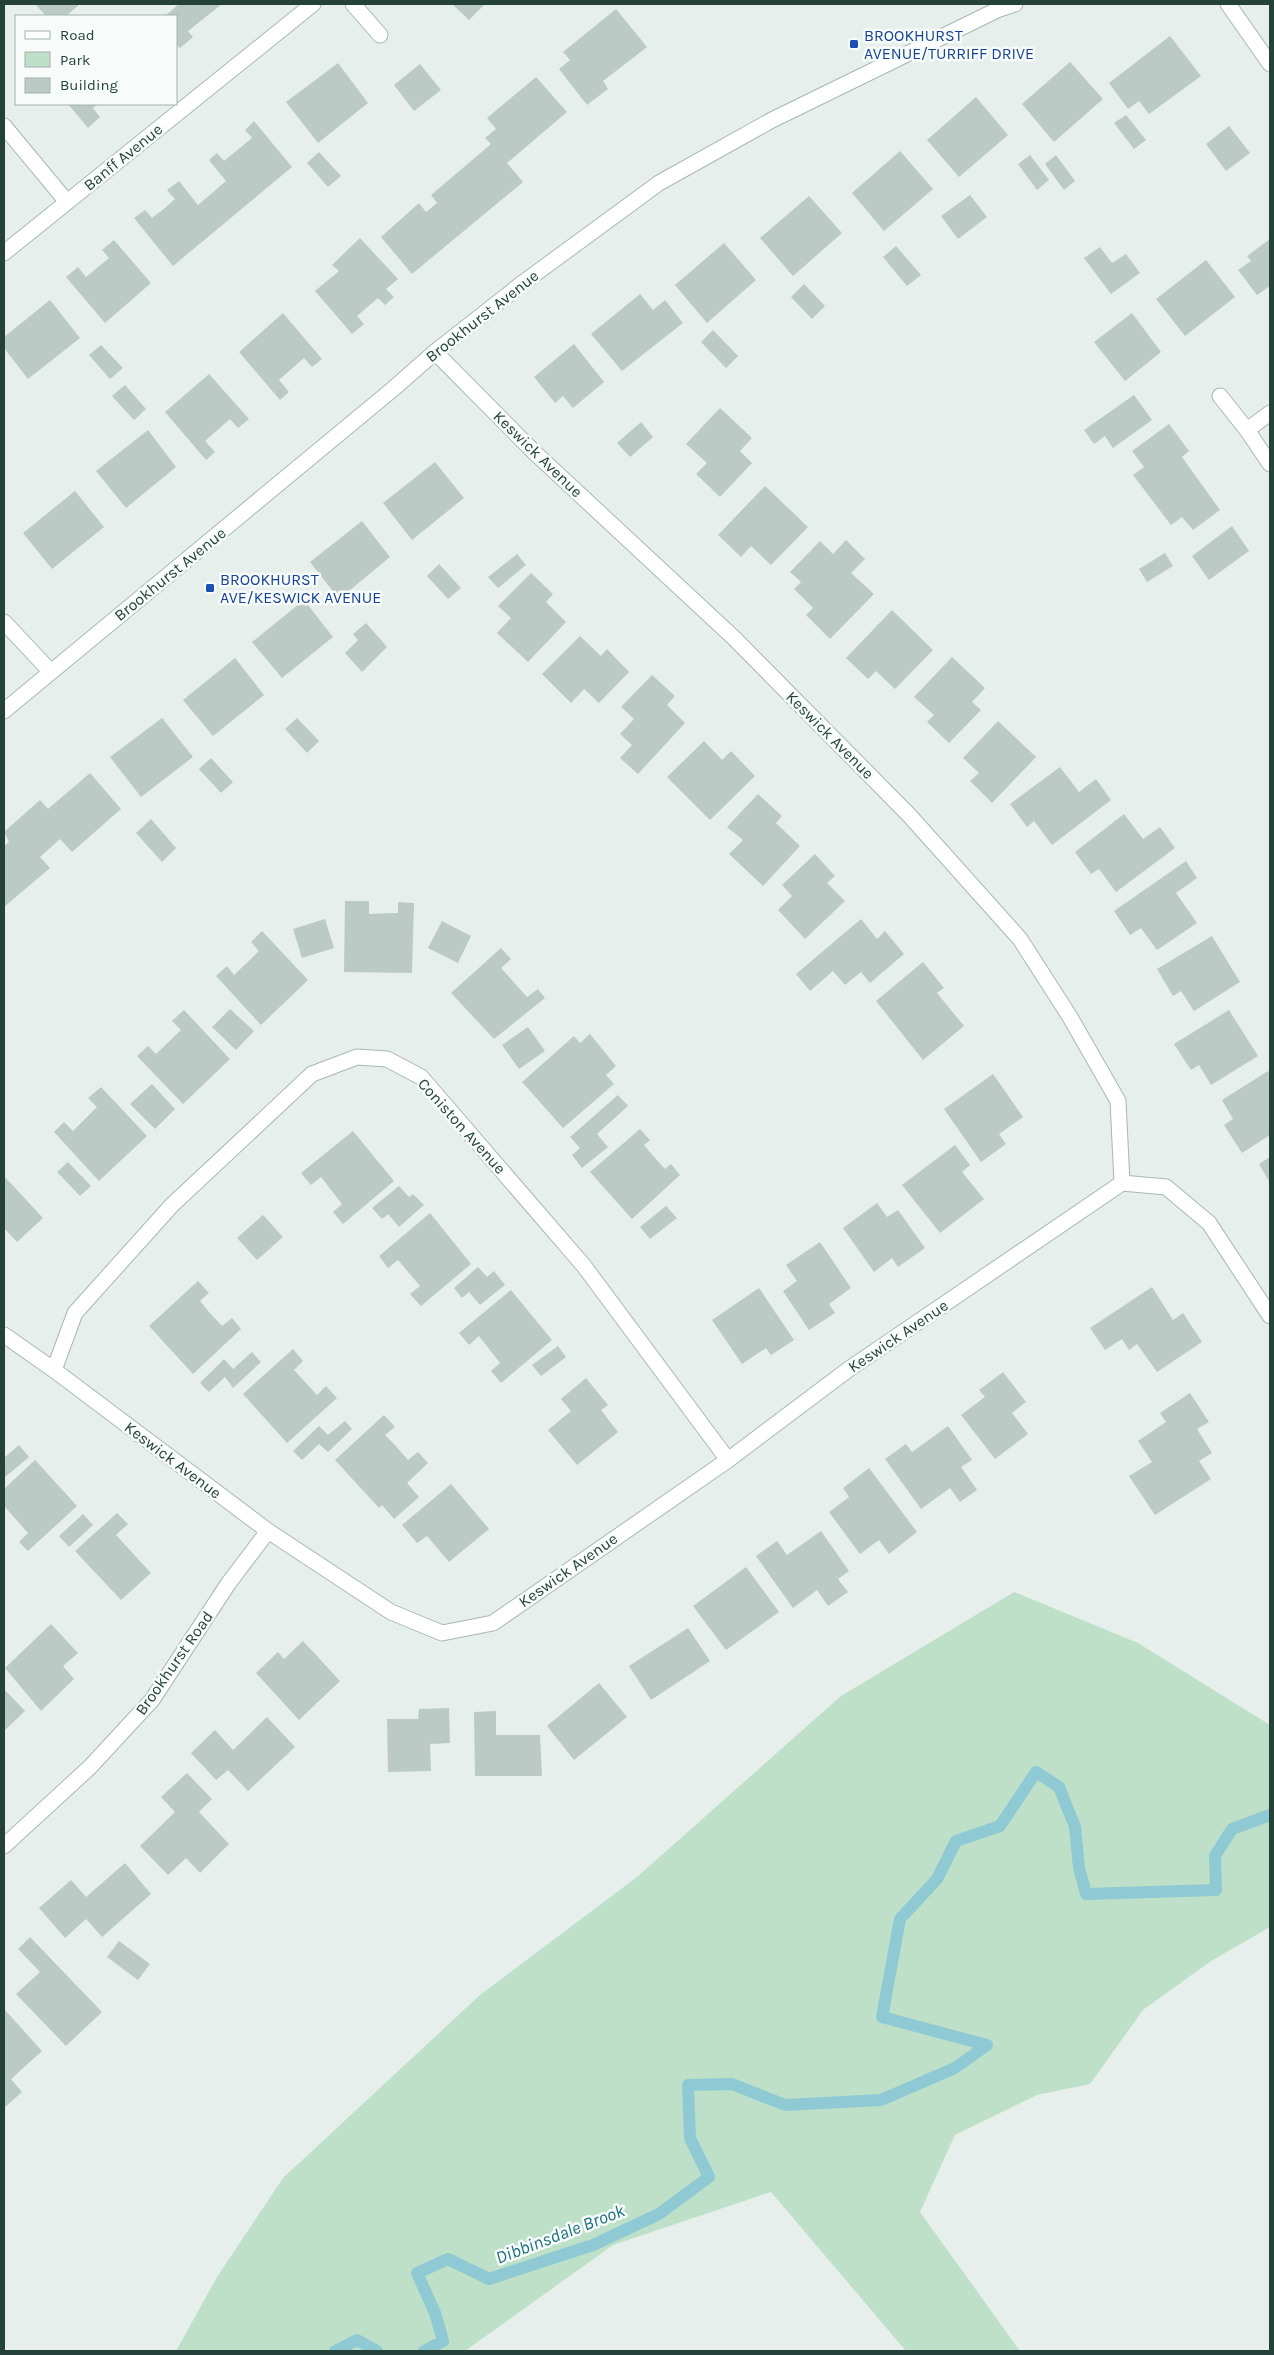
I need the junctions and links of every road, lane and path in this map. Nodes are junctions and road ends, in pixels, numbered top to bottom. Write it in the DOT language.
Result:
graph roads {
  1 [pos="312,4"];
  2 [pos="353,4"];
  3 [pos="1014,4"];
  4 [pos="1228,4"];
  5 [pos="380,35"];
  6 [pos="1270,64"];
  7 [pos="4,126"];
  8 [pos="67,202"];
  9 [pos="4,253"];
  10 [pos="435,352"];
  11 [pos="1220,396"];
  12 [pos="1270,413"];
  13 [pos="1247,430"];
  14 [pos="1270,464"];
  15 [pos="4,622"];
  16 [pos="51,672"];
  17 [pos="4,711"];
  18 [pos="1122,1183"];
  19 [pos="1270,1316"];
  20 [pos="4,1335"];
  21 [pos="54,1370"];
  22 [pos="728,1460"];
  23 [pos="268,1531"];
  24 [pos="4,1846"];
  1 -- 8 [label="street, Banff Avenue"];
  2 -- 5 [label="street"];
  3 -- 10 [label="street, Brookhurst Avenue"];
  4 -- 6 [label="street"];
  7 -- 8 [label="street"];
  8 -- 9 [label="street, Banff Avenue"];
  10 -- 16 [label="street, Brookhurst Avenue"];
  10 -- 18 [label="street, Keswick Avenue"];
  11 -- 13 [label="street"];
  12 -- 13 [label="street"];
  13 -- 14 [label="street"];
  15 -- 16 [label="street"];
  16 -- 17 [label="street, Brookhurst Avenue"];
  18 -- 19 [label="street"];
  18 -- 22 [label="street, Keswick Avenue"];
  20 -- 21 [label="street, Keswick Avenue"];
  21 -- 22 [label="street, Coniston Avenue"];
  21 -- 23 [label="street, Keswick Avenue"];
  22 -- 23 [label="street, Keswick Avenue"];
  23 -- 24 [label="street, Brookhurst Road"];
}
